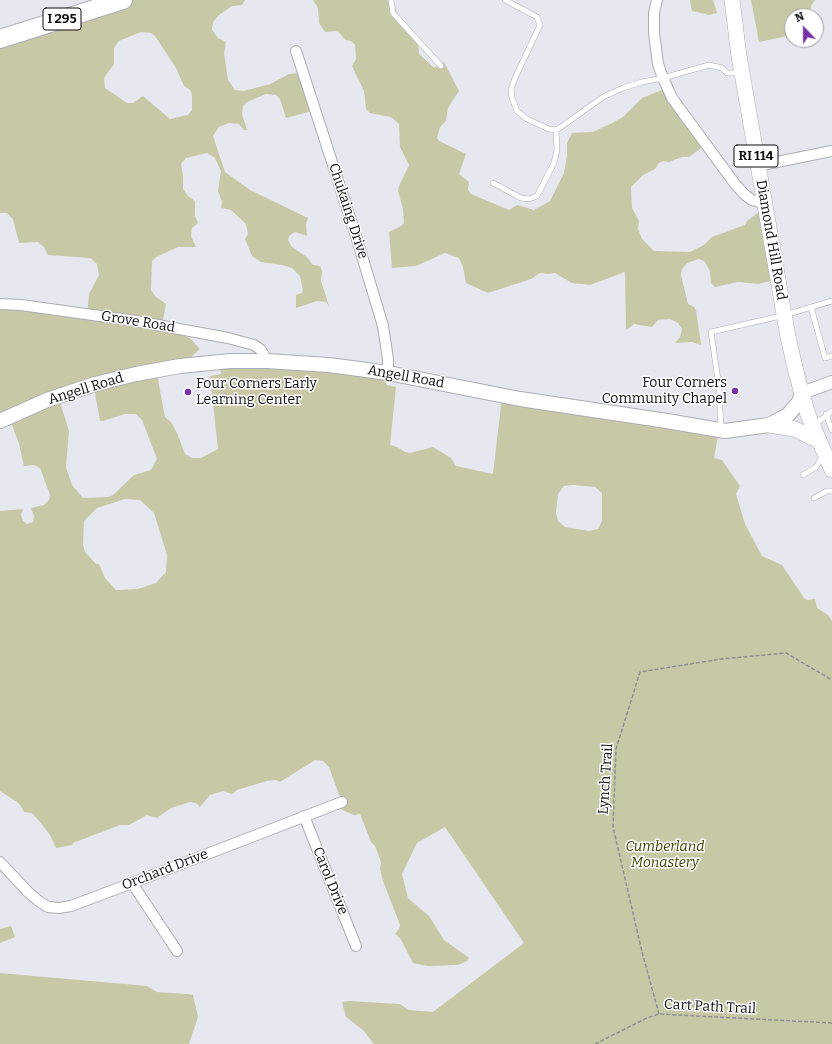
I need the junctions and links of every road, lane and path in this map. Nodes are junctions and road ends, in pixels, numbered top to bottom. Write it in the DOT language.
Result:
graph roads {
  1 [pos="123,0"];
  2 [pos="391,0"];
  3 [pos="505,0"];
  4 [pos="657,0"];
  5 [pos="732,1"];
  6 [pos="0,39"];
  7 [pos="296,51"];
  8 [pos="441,66"];
  9 [pos="742,73"];
  10 [pos="663,78"];
  11 [pos="556,130"];
  12 [pos="832,151"];
  13 [pos="757,166"];
  14 [pos="492,183"];
  15 [pos="764,203"];
  16 [pos="829,302"];
  17 [pos="0,304"];
  18 [pos="811,307"];
  19 [pos="785,315"];
  20 [pos="832,356"];
  21 [pos="267,360"];
  22 [pos="388,373"];
  23 [pos="832,382"];
  24 [pos="802,393"];
  25 [pos="832,411"];
  26 [pos="826,414"];
  27 [pos="0,421"];
  28 [pos="769,425"];
  29 [pos="813,426"];
  30 [pos="832,427"];
  31 [pos="721,430"];
  32 [pos="822,447"];
  33 [pos="832,470"];
  34 [pos="803,475"];
  35 [pos="832,491"];
  36 [pos="814,498"];
  37 [pos="832,680"];
  38 [pos="342,802"];
  39 [pos="304,816"];
  40 [pos="0,862"];
  41 [pos="132,883"];
  42 [pos="356,946"];
  43 [pos="178,951"];
  44 [pos="659,1014"];
  45 [pos="832,1023"];
  46 [pos="595,1044"];
  1 -- 6 [label="highway, I 295"];
  2 -- 8 [label="lane"];
  3 -- 11 [label="lane"];
  4 -- 10 [label="street"];
  5 -- 9 [label="main road, Diamond Hill Road / RI 114"];
  7 -- 22 [label="street, Chukaing Drive"];
  9 -- 10 [label="lane"];
  9 -- 13 [label="main road, Diamond Hill Road / RI 114"];
  10 -- 11 [label="lane"];
  10 -- 15 [label="street"];
  11 -- 14 [label="lane"];
  12 -- 13 [label="street"];
  13 -- 15 [label="main road, Diamond Hill Road / RI 114"];
  15 -- 19 [label="main road, Diamond Hill Road / RI 114"];
  16 -- 18 [label="lane"];
  17 -- 21 [label="street, Grove Road"];
  18 -- 19 [label="lane"];
  18 -- 20 [label="lane"];
  19 -- 24 [label="main road, Diamond Hill Road / RI 114"];
  19 -- 31 [label="lane"];
  21 -- 22 [label="main road, Angell Road"];
  21 -- 27 [label="main road, Angell Road"];
  22 -- 31 [label="main road, Angell Road"];
  23 -- 24 [label="street"];
  24 -- 28 [label="main road, Angell Road"];
  24 -- 29 [label="main road, Diamond Hill Road / RI 114"];
  25 -- 26 [label="lane"];
  26 -- 29 [label="lane"];
  26 -- 30 [label="lane"];
  28 -- 31 [label="main road, Angell Road"];
  28 -- 32 [label="main road"];
  29 -- 32 [label="main road, Diamond Hill Road / RI 114"];
  32 -- 33 [label="main road, Diamond Hill Road / RI 114"];
  32 -- 34 [label="lane"];
  35 -- 36 [label="lane"];
  37 -- 44 [label="path, Lynch Trail"];
  38 -- 39 [label="street, Orchard Drive"];
  39 -- 41 [label="street, Orchard Drive"];
  39 -- 42 [label="street, Carol Drive"];
  40 -- 41 [label="street, Orchard Drive"];
  41 -- 43 [label="street"];
  44 -- 45 [label="path, Cart Path Trail"];
  44 -- 46 [label="path, Cart Path Trail"];
}
